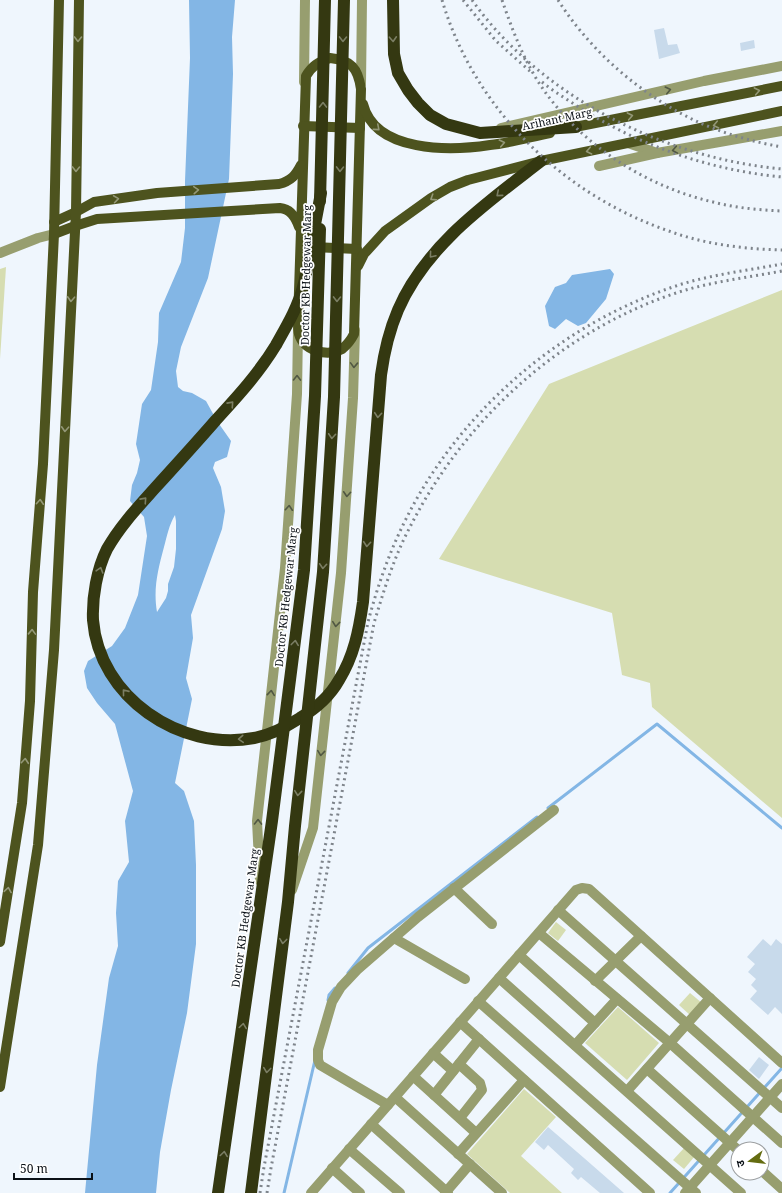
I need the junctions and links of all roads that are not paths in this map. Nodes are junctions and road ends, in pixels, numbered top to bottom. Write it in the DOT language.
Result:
graph roads {
  1 [pos="59,0"];
  2 [pos="79,0"];
  3 [pos="305,0"];
  4 [pos="326,0"];
  5 [pos="344,0"];
  6 [pos="362,0"];
  7 [pos="393,0"];
  8 [pos="782,66"];
  9 [pos="304,86"];
  10 [pos="782,86"];
  11 [pos="361,91"];
  12 [pos="782,111"];
  13 [pos="303,126"];
  14 [pos="576,127"];
  15 [pos="360,128"];
  16 [pos="782,131"];
  17 [pos="480,133"];
  18 [pos="628,143"];
  19 [pos="657,153"];
  20 [pos="302,161"];
  21 [pos="542,161"];
  22 [pos="600,166"];
  23 [pos="321,193"];
  24 [pos="76,212"];
  25 [pos="54,222"];
  26 [pos="75,226"];
  27 [pos="54,234"];
  28 [pos="300,235"];
  29 [pos="38,238"];
  30 [pos="300,246"];
  31 [pos="357,249"];
  32 [pos="0,253"];
  33 [pos="356,278"];
  34 [pos="298,322"];
  35 [pos="355,326"];
  36 [pos="554,810"];
  37 [pos="454,888"];
  38 [pos="288,902"];
  39 [pos="261,903"];
  40 [pos="558,910"];
  41 [pos="492,924"];
  42 [pos="539,933"];
  43 [pos="641,936"];
  44 [pos="394,938"];
  45 [pos="0,942"];
  46 [pos="519,955"];
  47 [pos="615,960"];
  48 [pos="499,978"];
  49 [pos="465,979"];
  50 [pos="595,981"];
  51 [pos="710,998"];
  52 [pos="617,999"];
  53 [pos="478,1001"];
  54 [pos="460,1022"];
  55 [pos="595,1023"];
  56 [pos="687,1024"];
  57 [pos="480,1039"];
  58 [pos="670,1043"];
  59 [pos="575,1045"];
  60 [pos="433,1053"];
  61 [pos="782,1063"];
  62 [pos="456,1068"];
  63 [pos="647,1069"];
  64 [pos="413,1076"];
  65 [pos="524,1080"];
  66 [pos="782,1084"];
  67 [pos="0,1087"];
  68 [pos="627,1091"];
  69 [pos="434,1094"];
  70 [pos="770,1097"];
  71 [pos="391,1101"];
  72 [pos="782,1108"];
  73 [pos="753,1117"];
  74 [pos="460,1118"];
  75 [pos="371,1124"];
  76 [pos="476,1133"];
  77 [pos="731,1141"];
  78 [pos="730,1142"];
  79 [pos="782,1143"];
  80 [pos="350,1148"];
  81 [pos="458,1154"];
  82 [pos="470,1164"];
  83 [pos="710,1165"];
  84 [pos="332,1168"];
  85 [pos="770,1178"];
  86 [pos="782,1189"];
  87 [pos="690,1191"];
  88 [pos="312,1192"];
  89 [pos="446,1192"];
  90 [pos="218,1193"];
  91 [pos="251,1193"];
  92 [pos="360,1193"];
  93 [pos="400,1193"];
  94 [pos="502,1193"];
  95 [pos="650,1193"];
  96 [pos="741,1193"];
  1 -- 25 [label="main road"];
  2 -- 24 [label="main road, one-way"];
  3 -- 9 [label="street"];
  23 -- 4 [label="highway, Doctor KB Hedgewar Marg, one-way"];
  5 -- 38 [label="highway, one-way"];
  6 -- 11 [label="street"];
  7 -- 17 [label="highway, one-way"];
  17 -- 8 [label="street, one-way"];
  9 -- 11 [label="main road"];
  9 -- 13 [label="main road"];
  14 -- 10 [label="main road, Arihant Marg, one-way"];
  11 -- 14 [label="main road, Arihant Marg, one-way"];
  11 -- 15 [label="main road"];
  12 -- 18 [label="main road, one-way"];
  13 -- 15 [label="main road"];
  13 -- 20 [label="main road"];
  14 -- 17 [label="highway"];
  15 -- 31 [label="main road"];
  16 -- 19 [label="street, one-way"];
  18 -- 19 [label="street"];
  18 -- 21 [label="main road, one-way"];
  19 -- 22 [label="street"];
  24 -- 20 [label="main road, one-way"];
  20 -- 28 [label="main road"];
  21 -- 23 [label="highway, one-way"];
  21 -- 33 [label="main road, one-way"];
  39 -- 23 [label="highway, Doctor KB Hedgewar Marg, one-way"];
  24 -- 25 [label="main road"];
  24 -- 26 [label="main road"];
  25 -- 27 [label="main road"];
  25 -- 29 [label="street"];
  26 -- 27 [label="main road"];
  26 -- 28 [label="main road"];
  26 -- 67 [label="main road, one-way"];
  27 -- 29 [label="street"];
  45 -- 27 [label="main road, one-way"];
  28 -- 30 [label="main road"];
  29 -- 32 [label="street"];
  30 -- 31 [label="main road"];
  30 -- 34 [label="main road"];
  31 -- 33 [label="main road"];
  33 -- 35 [label="main road"];
  34 -- 35 [label="main road"];
  39 -- 34 [label="street, one-way"];
  35 -- 38 [label="street, one-way"];
  36 -- 37 [label="street"];
  37 -- 41 [label="street"];
  37 -- 44 [label="street"];
  38 -- 91 [label="highway, one-way"];
  90 -- 39 [label="highway, Doctor KB Hedgewar Marg, one-way"];
  40 -- 42 [label="street"];
  40 -- 43 [label="street"];
  40 -- 47 [label="street"];
  42 -- 46 [label="street"];
  42 -- 50 [label="street"];
  43 -- 47 [label="street"];
  43 -- 51 [label="street"];
  44 -- 49 [label="street"];
  44 -- 71 [label="street"];
  46 -- 48 [label="street"];
  46 -- 55 [label="street"];
  47 -- 50 [label="street"];
  47 -- 56 [label="street"];
  48 -- 53 [label="street"];
  48 -- 59 [label="street"];
  50 -- 52 [label="street"];
  51 -- 56 [label="street"];
  51 -- 61 [label="street"];
  52 -- 55 [label="street"];
  52 -- 58 [label="street"];
  53 -- 54 [label="street"];
  53 -- 87 [label="street"];
  54 -- 57 [label="street"];
  54 -- 60 [label="street"];
  55 -- 59 [label="street"];
  56 -- 58 [label="street"];
  56 -- 70 [label="street"];
  57 -- 62 [label="street"];
  57 -- 65 [label="street"];
  58 -- 63 [label="street"];
  58 -- 73 [label="street"];
  59 -- 68 [label="street"];
  60 -- 62 [label="street"];
  60 -- 64 [label="street"];
  62 -- 69 [label="street"];
  62 -- 74 [label="street"];
  63 -- 68 [label="street"];
  63 -- 78 [label="street"];
  64 -- 69 [label="street"];
  64 -- 71 [label="street"];
  65 -- 76 [label="street"];
  65 -- 95 [label="street"];
  66 -- 70 [label="street"];
  68 -- 83 [label="street"];
  69 -- 74 [label="street"];
  70 -- 72 [label="street"];
  70 -- 73 [label="street"];
  71 -- 75 [label="street"];
  71 -- 81 [label="street"];
  73 -- 77 [label="street"];
  73 -- 79 [label="street"];
  74 -- 76 [label="street"];
  75 -- 80 [label="street"];
  75 -- 89 [label="street"];
  76 -- 81 [label="street"];
  78 -- 83 [label="street"];
  80 -- 84 [label="street"];
  80 -- 93 [label="street"];
  81 -- 82 [label="street"];
  82 -- 89 [label="street"];
  82 -- 94 [label="street"];
  83 -- 87 [label="street"];
  83 -- 96 [label="street"];
  84 -- 88 [label="street"];
  84 -- 92 [label="street"];
  85 -- 86 [label="street"];
}
